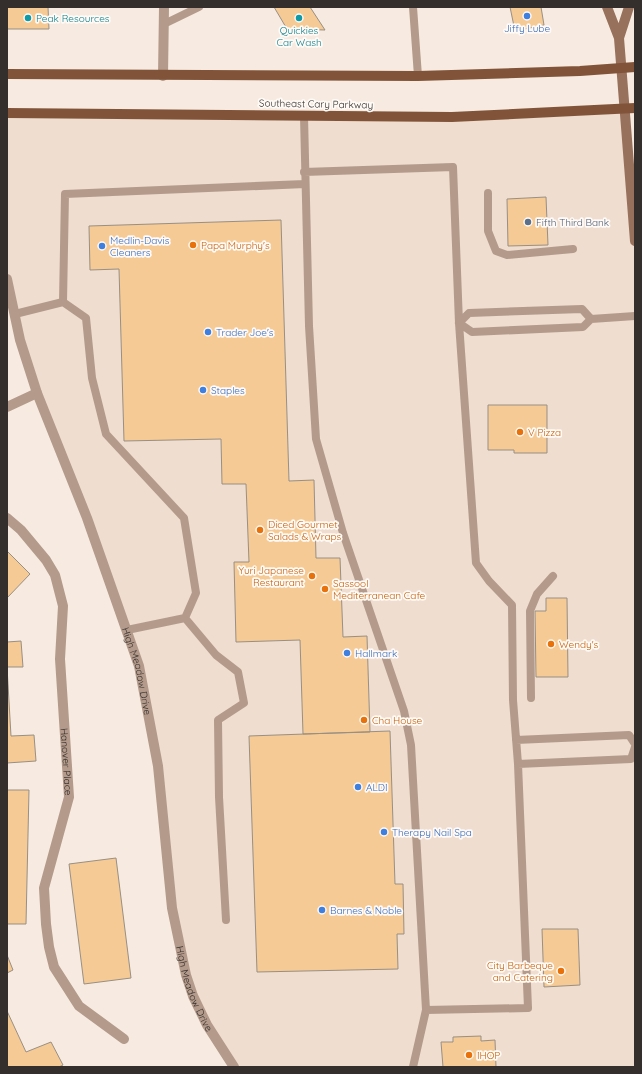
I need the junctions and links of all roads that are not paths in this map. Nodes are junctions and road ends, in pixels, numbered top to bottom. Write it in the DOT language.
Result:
graph roads {
  1 [pos="164,7"];
  2 [pos="199,7"];
  3 [pos="413,7"];
  4 [pos="607,7"];
  5 [pos="629,7"];
  6 [pos="164,24"];
  7 [pos="619,38"];
  8 [pos="635,67"];
  9 [pos="621,69"];
  10 [pos="7,74"];
  11 [pos="163,76"];
  12 [pos="418,76"];
  13 [pos="630,109"];
  14 [pos="7,113"];
  15 [pos="304,116"];
  16 [pos="304,172"];
  17 [pos="305,184"];
  18 [pos="488,193"];
  19 [pos="635,240"];
  20 [pos="573,249"];
  21 [pos="7,279"];
  22 [pos="63,302"];
  23 [pos="15,314"];
  24 [pos="635,316"];
  25 [pos="591,318"];
  26 [pos="459,323"];
  27 [pos="37,393"];
  28 [pos="7,407"];
  29 [pos="7,518"];
  30 [pos="553,576"];
  31 [pos="185,618"];
  32 [pos="126,630"];
  33 [pos="532,698"];
  34 [pos="516,740"];
  35 [pos="635,745"];
  36 [pos="518,764"];
  37 [pos="226,920"];
  38 [pos="426,1010"];
  39 [pos="124,1039"];
  40 [pos="234,1067"];
  41 [pos="414,1067"];
  1 -- 6 [label="street"];
  2 -- 6 [label="lane"];
  3 -- 12 [label="lane"];
  4 -- 7 [label="main road"];
  5 -- 7 [label="main road"];
  6 -- 11 [label="street"];
  7 -- 9 [label="main road"];
  8 -- 9 [label="main road"];
  9 -- 12 [label="main road"];
  9 -- 13 [label="main road"];
  10 -- 11 [label="main road"];
  11 -- 12 [label="main road"];
  13 -- 15 [label="main road, Southeast Cary Parkway"];
  13 -- 19 [label="main road"];
  14 -- 15 [label="main road, Southeast Cary Parkway"];
  15 -- 16 [label="lane"];
  16 -- 17 [label="lane"];
  16 -- 26 [label="lane"];
  17 -- 22 [label="lane"];
  17 -- 38 [label="lane"];
  18 -- 20 [label="lane"];
  21 -- 23 [label="street, High Meadow Drive"];
  22 -- 23 [label="lane"];
  22 -- 31 [label="lane"];
  23 -- 27 [label="street, High Meadow Drive"];
  24 -- 25 [label="lane"];
  25 -- 26 [label="lane"];
  25 -- 26 [label="lane"];
  26 -- 34 [label="lane"];
  27 -- 28 [label="street"];
  27 -- 32 [label="street, High Meadow Drive"];
  29 -- 39 [label="street, Hanover Place"];
  30 -- 33 [label="lane"];
  31 -- 32 [label="lane"];
  31 -- 37 [label="lane"];
  32 -- 40 [label="street, High Meadow Drive"];
  34 -- 35 [label="lane"];
  34 -- 36 [label="lane"];
  35 -- 36 [label="lane"];
  36 -- 38 [label="lane"];
  38 -- 41 [label="lane"];
}
